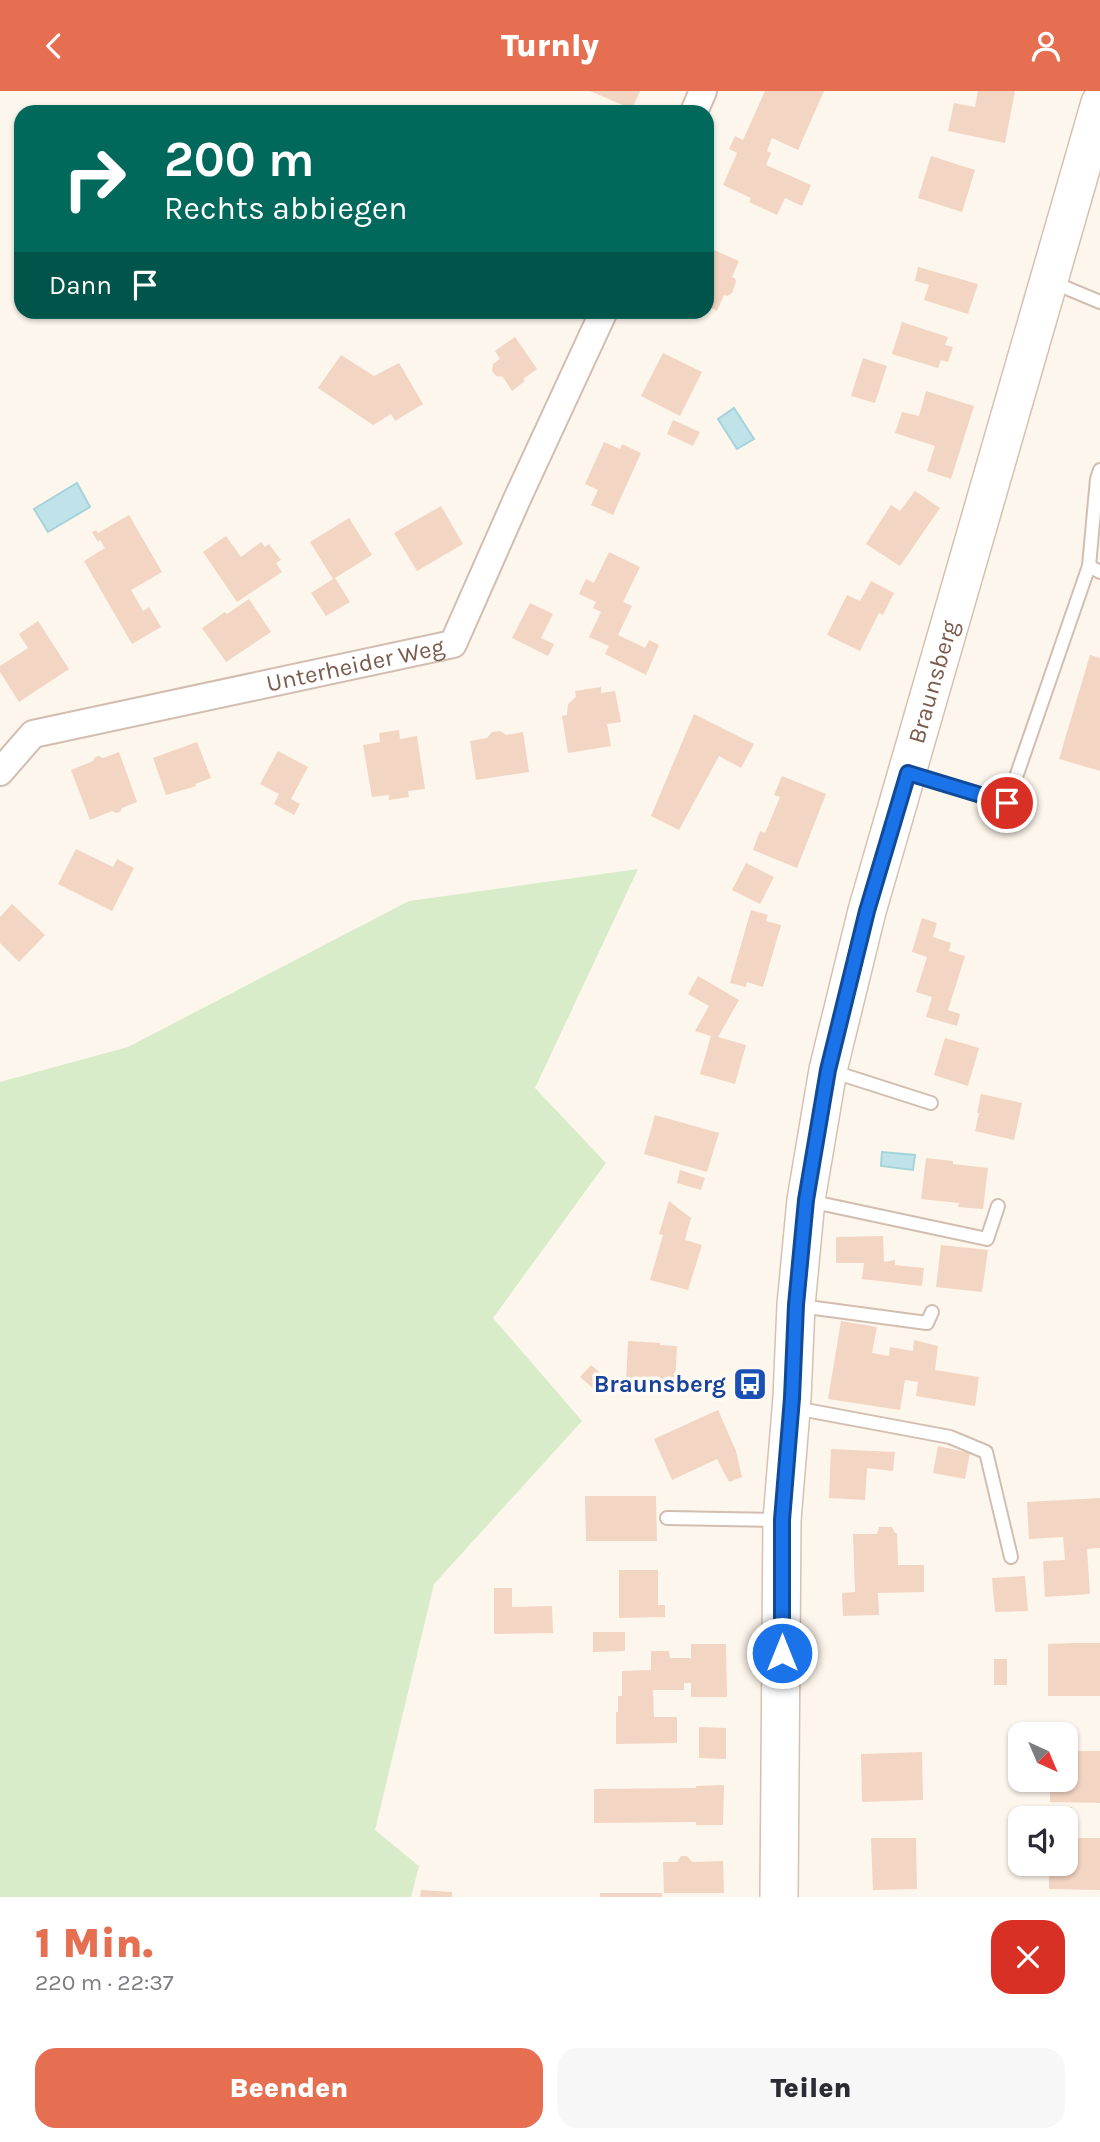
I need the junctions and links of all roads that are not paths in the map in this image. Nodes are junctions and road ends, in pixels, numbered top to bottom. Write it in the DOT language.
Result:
graph roads {
  1 [pos="1100,103"];
  2 [pos="1049,281"];
  3 [pos="1100,302"];
  4 [pos="600,319"];
  5 [pos="1100,471"];
  6 [pos="1094,569"];
  7 [pos="0,772"];
  8 [pos="908,773"];
  9 [pos="828,1070"];
  10 [pos="931,1103"];
  11 [pos="806,1200"];
  12 [pos="998,1206"];
  13 [pos="796,1305"];
  14 [pos="932,1312"];
  15 [pos="791,1407"];
  16 [pos="667,1518"];
  17 [pos="782,1520"];
  18 [pos="1011,1557"];
  19 [pos="779,1897"];
  1 -- 2 [label="main road, Braunsberg"];
  2 -- 3 [label="lane"];
  2 -- 8 [label="main road, Braunsberg"];
  4 -- 7 [label="street, Unterheider Weg"];
  5 -- 6 [label="lane"];
  6 -- 8 [label="lane"];
  8 -- 9 [label="main road, Braunsberg"];
  9 -- 10 [label="lane"];
  9 -- 11 [label="main road, Braunsberg"];
  11 -- 12 [label="lane"];
  11 -- 13 [label="main road, Braunsberg"];
  13 -- 14 [label="lane"];
  13 -- 15 [label="main road, Braunsberg"];
  15 -- 17 [label="main road, Braunsberg"];
  15 -- 18 [label="lane"];
  16 -- 17 [label="lane"];
  17 -- 19 [label="main road, Braunsberg"];
}
